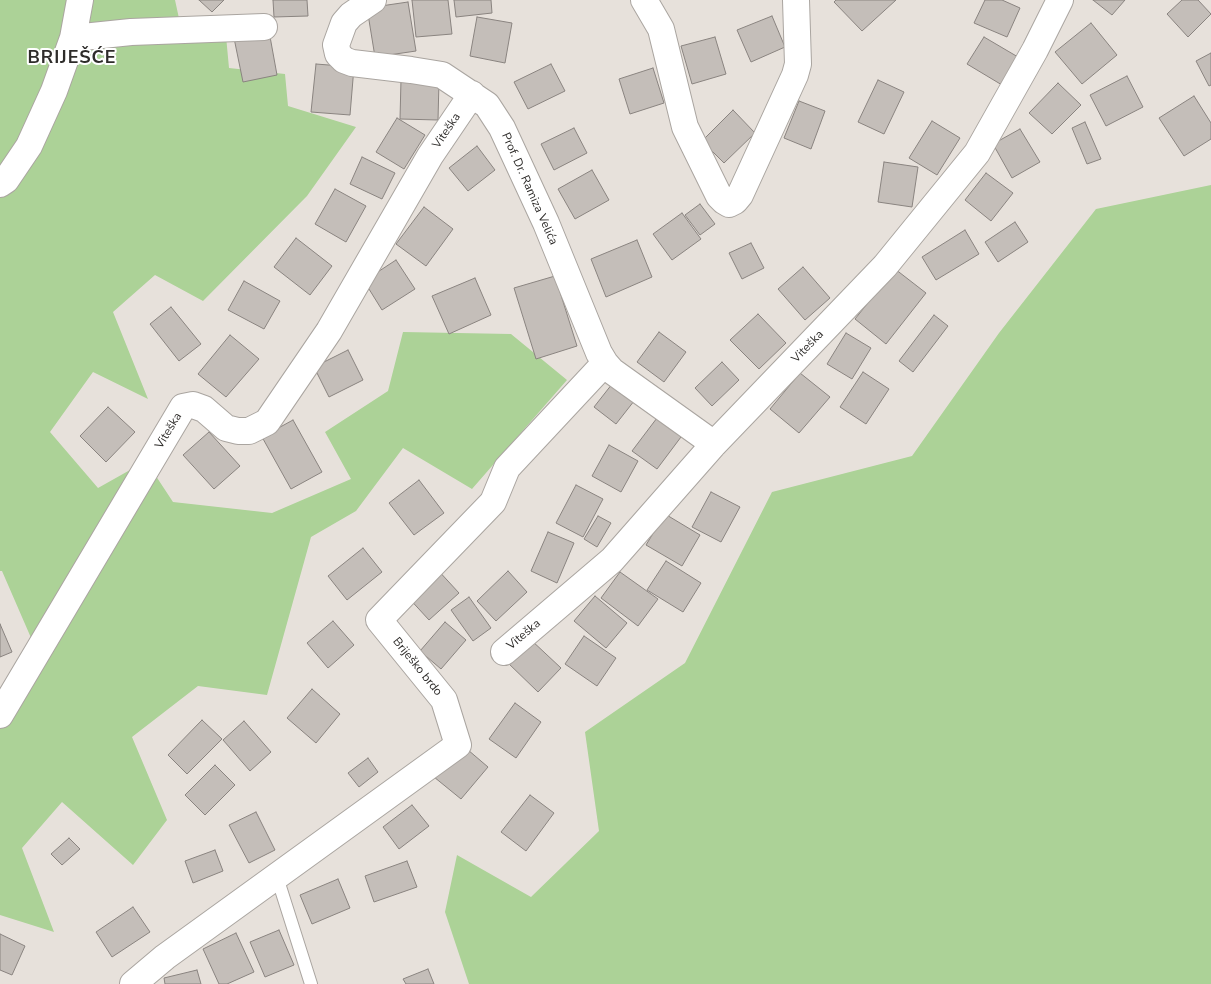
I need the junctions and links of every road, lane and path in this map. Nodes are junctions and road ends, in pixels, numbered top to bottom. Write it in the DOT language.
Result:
graph roads {
  1 [pos="80,0"];
  2 [pos="373,0"];
  3 [pos="644,0"];
  4 [pos="796,0"];
  5 [pos="1060,0"];
  6 [pos="264,27"];
  7 [pos="73,38"];
  8 [pos="472,94"];
  9 [pos="0,184"];
  10 [pos="605,363"];
  11 [pos="714,444"];
  12 [pos="504,652"];
  13 [pos="0,715"];
  14 [pos="277,877"];
  15 [pos="133,984"];
  16 [pos="311,984"];
  1 -- 7 [label="street"];
  2 -- 8 [label="street, Prof. Dr. Ramiza Velića"];
  3 -- 4 [label="street"];
  5 -- 11 [label="street, Viteška"];
  6 -- 7 [label="street"];
  7 -- 9 [label="street"];
  8 -- 10 [label="street, Prof. Dr. Ramiza Velića"];
  8 -- 13 [label="street, Viteška"];
  10 -- 11 [label="street, Prof. Dr. Ramiza Velića"];
  10 -- 14 [label="street, Briješko brdo"];
  11 -- 12 [label="street, Viteška"];
  14 -- 15 [label="street, Briješko brdo"];
  14 -- 16 [label="lane"];
}
